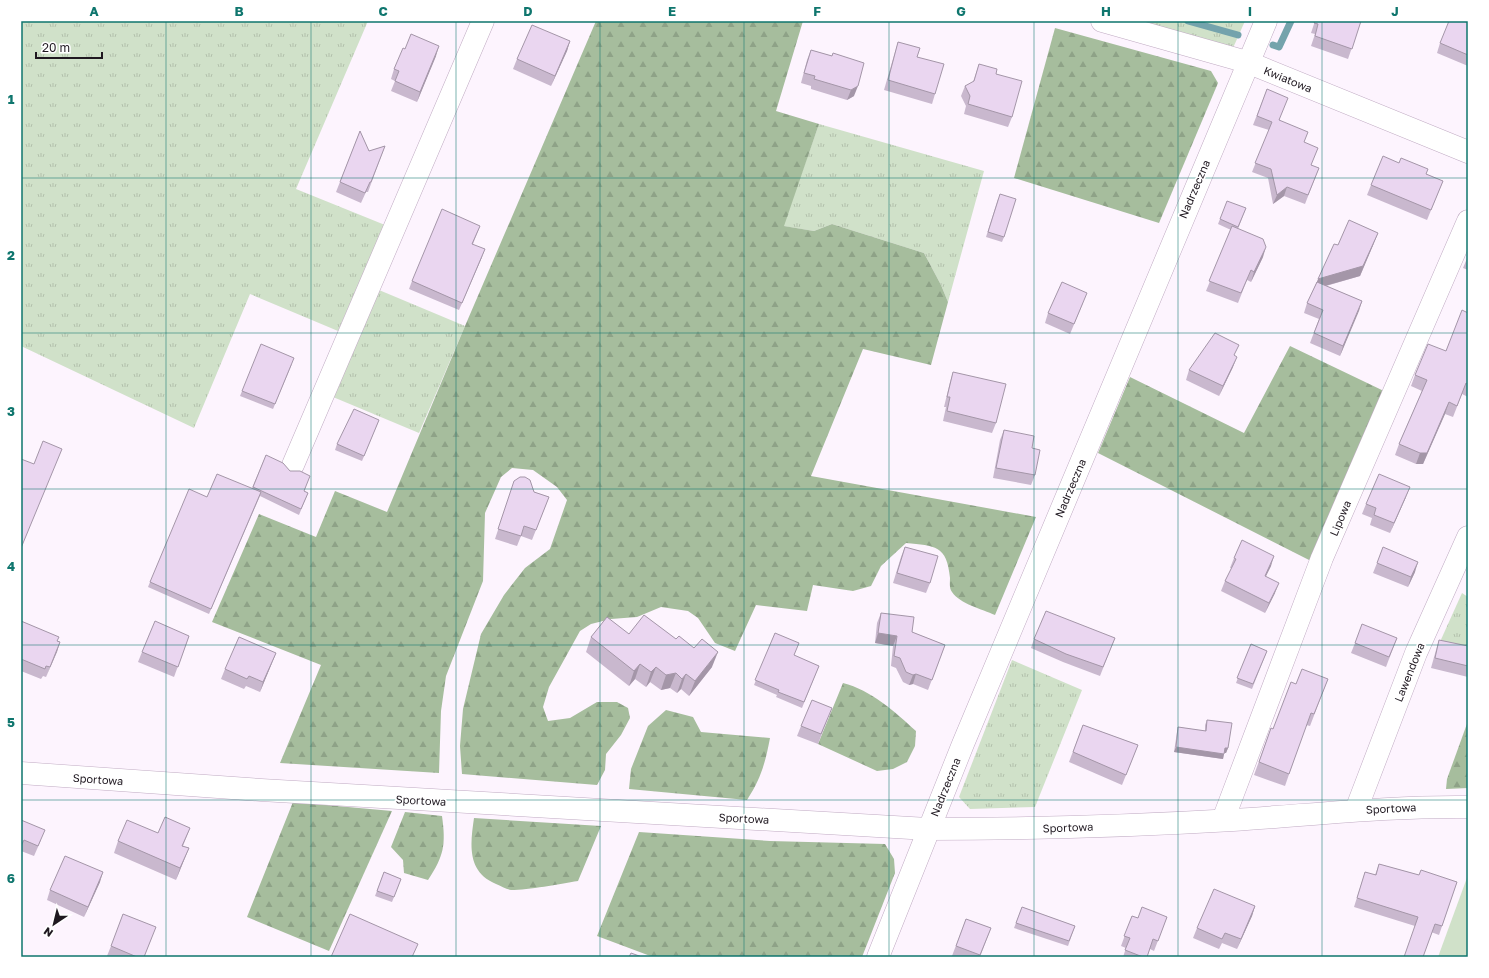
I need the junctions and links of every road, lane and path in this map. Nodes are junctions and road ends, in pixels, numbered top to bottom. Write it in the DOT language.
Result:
graph roads {
  1 [pos="483,21"];
  2 [pos="1102,21"];
  3 [pos="1266,21"];
  4 [pos="1247,62"];
  5 [pos="1468,152"];
  6 [pos="1468,221"];
  7 [pos="293,465"];
  8 [pos="1468,537"];
  9 [pos="21,773"];
  10 [pos="1468,807"];
  11 [pos="1356,810"];
  12 [pos="1223,820"];
  13 [pos="928,829"];
  14 [pos="878,957"];
  1 -- 7 [label="street"];
  2 -- 4 [label="street, Kwiatowa"];
  3 -- 4 [label="street, Nadrzeczna"];
  4 -- 5 [label="street, Kwiatowa"];
  4 -- 13 [label="street, Nadrzeczna"];
  6 -- 12 [label="street, Lipowa"];
  8 -- 11 [label="street, Lawendowa"];
  9 -- 13 [label="street, Sportowa"];
  10 -- 11 [label="street, Sportowa"];
  11 -- 12 [label="street, Sportowa"];
  12 -- 13 [label="street, Sportowa"];
  13 -- 14 [label="street, Nadrzeczna"];
}
